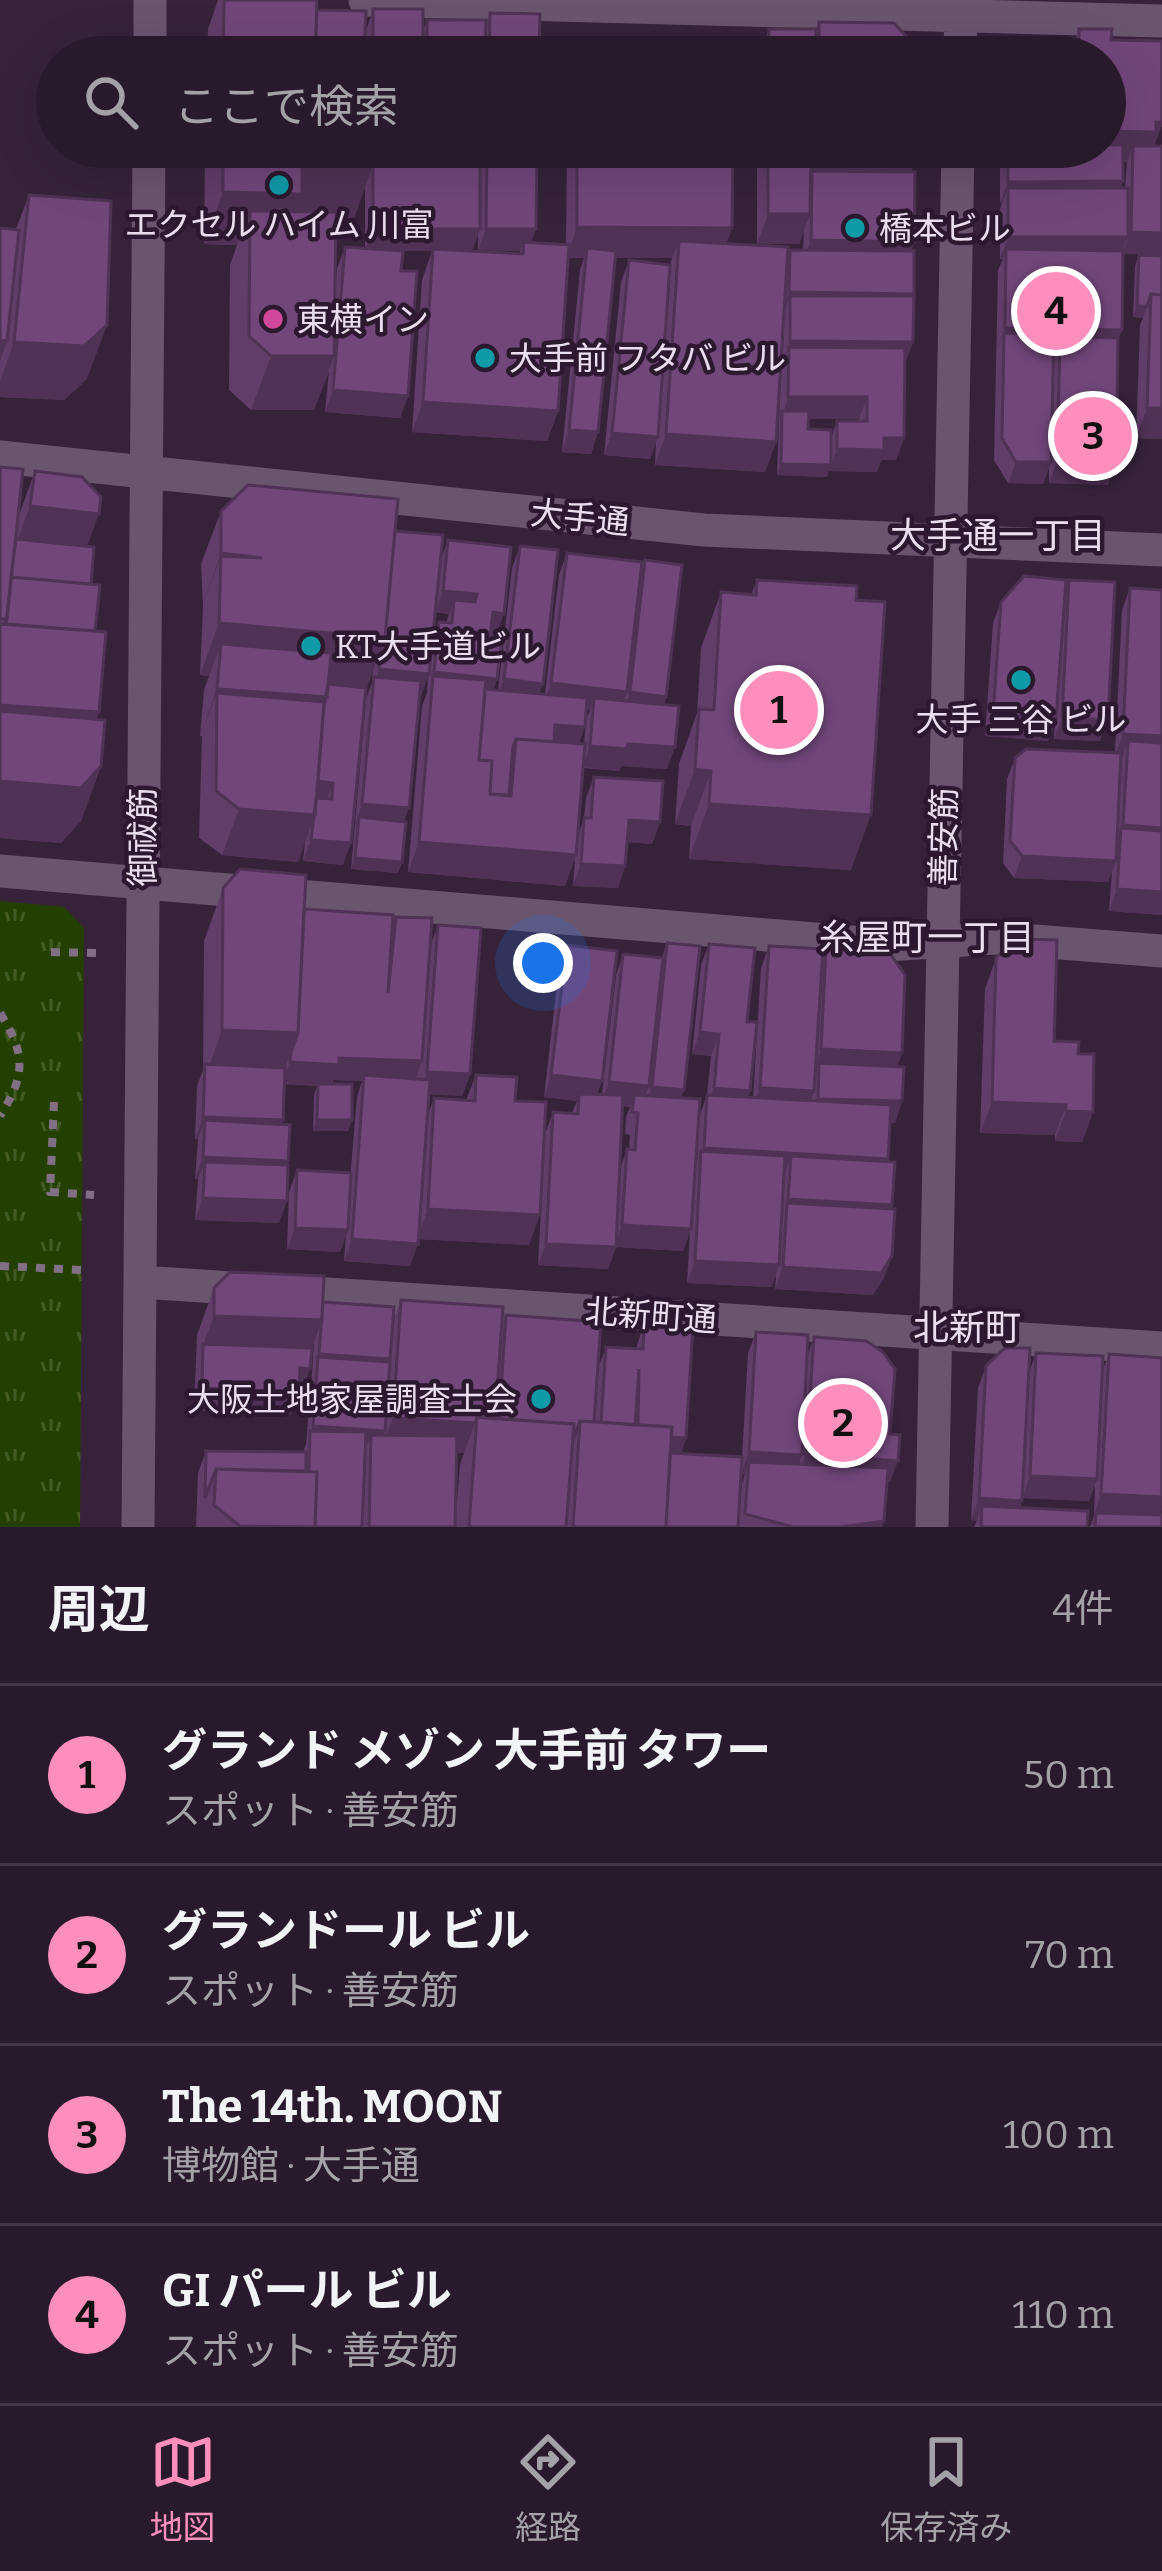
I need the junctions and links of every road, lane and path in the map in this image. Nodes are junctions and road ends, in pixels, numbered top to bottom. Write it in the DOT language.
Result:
graph roads {
  1 [pos="150,0"];
  2 [pos="365,0"];
  3 [pos="961,7"];
  4 [pos="1162,21"];
  5 [pos="150,36"];
  6 [pos="149,168"];
  7 [pos="958,168"];
  8 [pos="0,457"];
  9 [pos="144,472"];
  10 [pos="949,541"];
  11 [pos="1162,550"];
  12 [pos="0,871"];
  13 [pos="142,884"];
  14 [pos="941,942"];
  15 [pos="1162,951"];
  16 [pos="51,952"];
  17 [pos="96,953"];
  18 [pos="0,1013"];
  19 [pos="54,1102"];
  20 [pos="0,1116"];
  21 [pos="94,1195"];
  22 [pos="0,1266"];
  23 [pos="82,1270"];
  24 [pos="140,1282"];
  25 [pos="936,1334"];
  26 [pos="1162,1348"];
  27 [pos="137,1527"];
  28 [pos="932,1527"];
  1 -- 5 [label="street"];
  2 -- 3 [label="street"];
  3 -- 4 [label="street"];
  6 -- 9 [label="street, 御祓筋"];
  7 -- 10 [label="street, 善安筋"];
  8 -- 9 [label="street, 大手通"];
  9 -- 10 [label="street, 大手通"];
  9 -- 13 [label="street, 御祓筋"];
  10 -- 11 [label="street, 大手通"];
  10 -- 14 [label="street, 善安筋"];
  12 -- 13 [label="street"];
  13 -- 14 [label="street"];
  13 -- 24 [label="street, 御祓筋"];
  14 -- 15 [label="street"];
  14 -- 25 [label="street, 善安筋"];
  16 -- 17 [label="path"];
  18 -- 20 [label="path"];
  19 -- 21 [label="path"];
  22 -- 23 [label="path"];
  24 -- 25 [label="street, 北新町通"];
  24 -- 27 [label="street, 御祓筋"];
  25 -- 26 [label="street, 北新町通"];
  25 -- 28 [label="street, 善安筋"];
}
